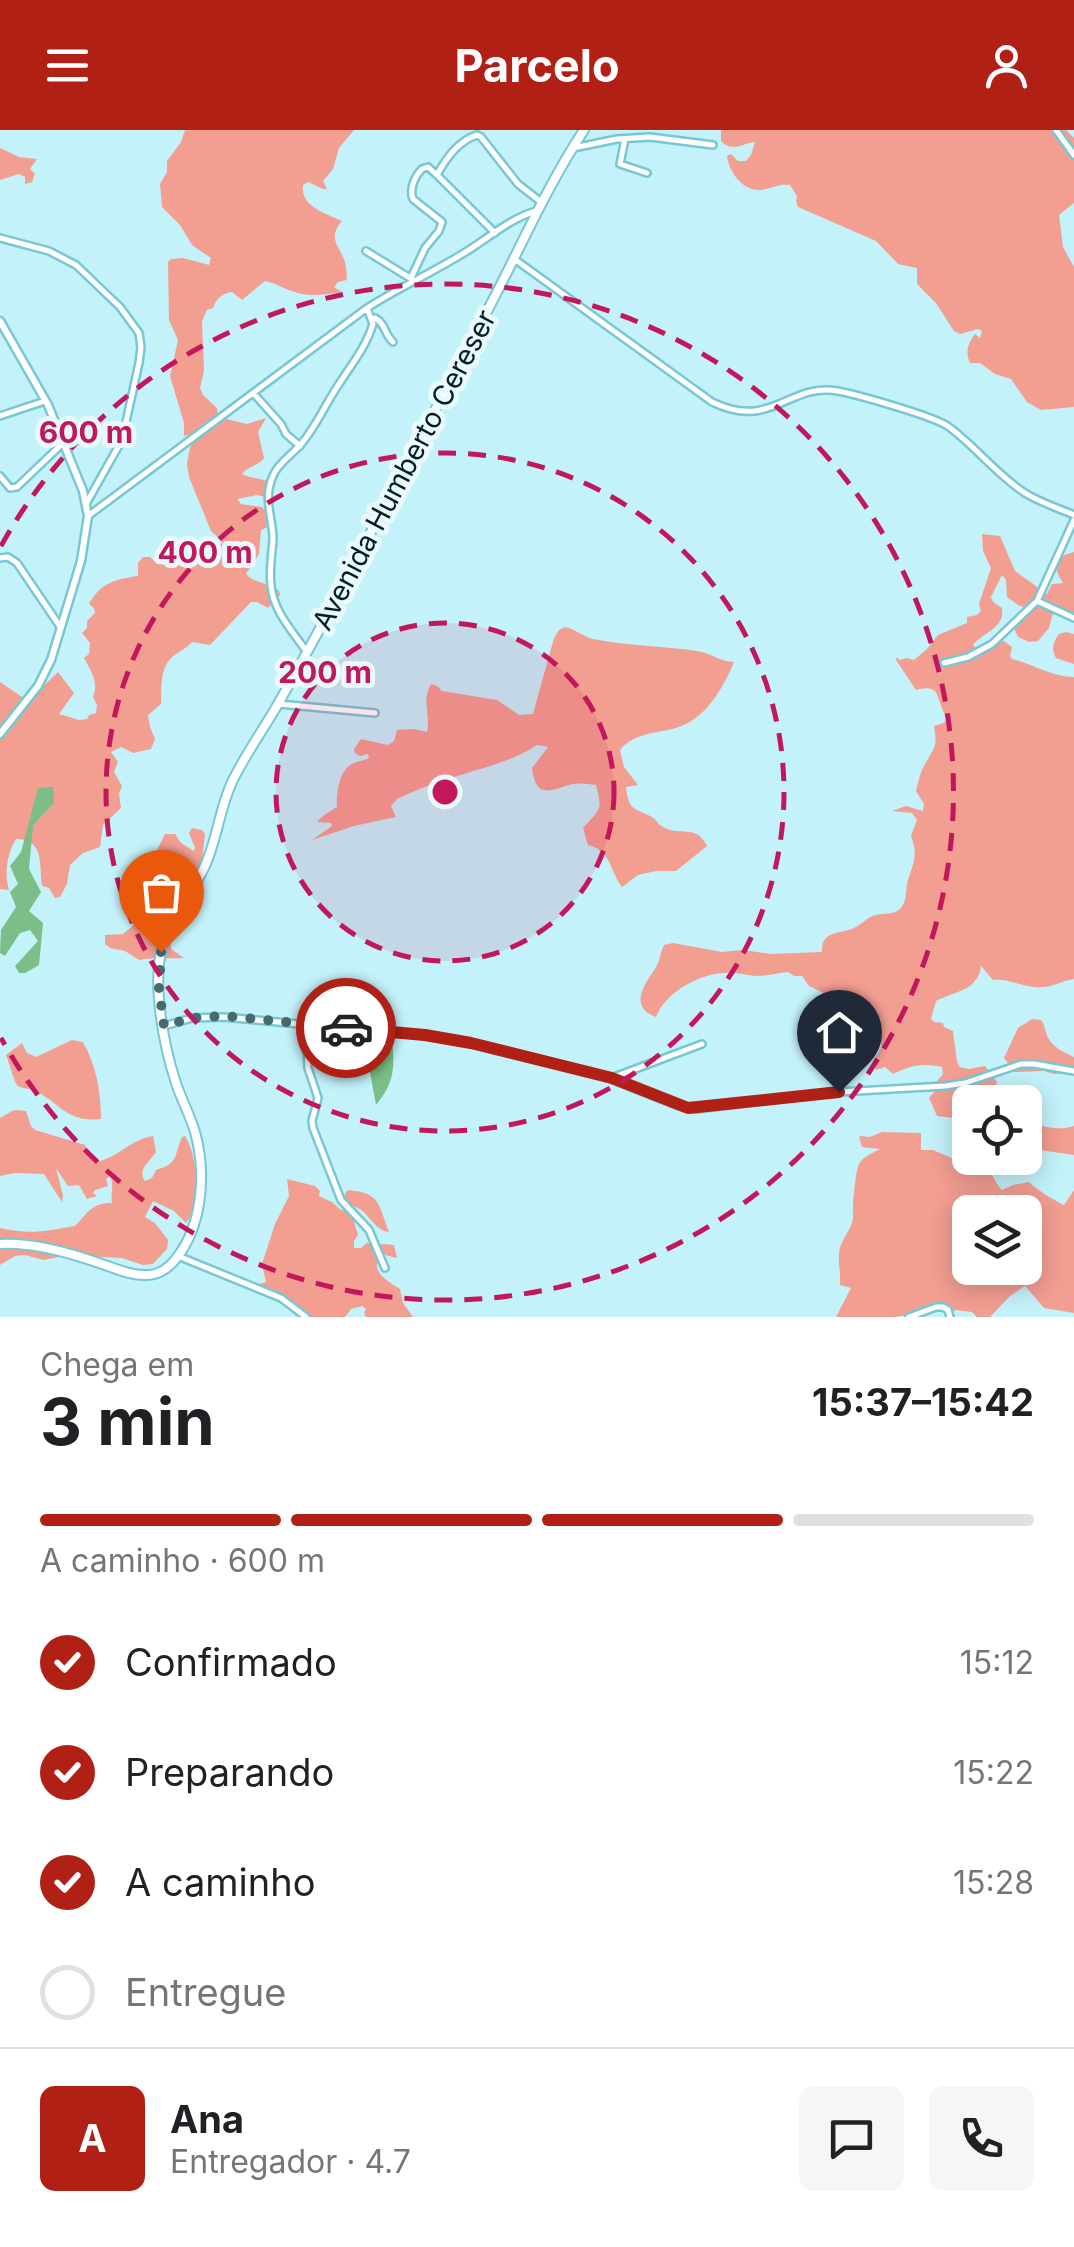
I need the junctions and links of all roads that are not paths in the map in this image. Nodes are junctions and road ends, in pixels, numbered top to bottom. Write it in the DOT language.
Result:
graph roads {
  1 [pos="584,130"];
  2 [pos="1056,130"];
  3 [pos="625,138"];
  4 [pos="714,144"];
  5 [pos="573,148"];
  6 [pos="1074,154"];
  7 [pos="647,173"];
  8 [pos="437,175"];
  9 [pos="538,207"];
  10 [pos="512,223"];
  11 [pos="528,228"];
  12 [pos="495,233"];
  13 [pos="0,238"];
  14 [pos="366,251"];
  15 [pos="514,258"];
  16 [pos="412,279"];
  17 [pos="368,308"];
  18 [pos="372,316"];
  19 [pos="0,321"];
  20 [pos="393,342"];
  21 [pos="252,392"];
  22 [pos="46,400"];
  23 [pos="0,416"];
  24 [pos="64,442"];
  25 [pos="300,446"];
  26 [pos="0,476"];
  27 [pos="86,504"];
  28 [pos="88,516"];
  29 [pos="1074,518"];
  30 [pos="0,558"];
  31 [pos="1037,601"];
  32 [pos="1074,618"];
  33 [pos="62,628"];
  34 [pos="307,652"];
  35 [pos="944,662"];
  36 [pos="278,704"];
  37 [pos="375,712"];
  38 [pos="0,734"];
  39 [pos="306,1025"];
  40 [pos="164,1026"];
  41 [pos="702,1044"];
  42 [pos="1074,1071"];
  43 [pos="612,1078"];
  44 [pos="0,1244"];
  45 [pos="178,1256"];
  46 [pos="386,1268"];
  47 [pos="306,1317"];
  48 [pos="910,1317"];
  49 [pos="950,1317"];
  1 -- 5 [label="main road, Avenida Humberto Cereser"];
  2 -- 6 [label="street"];
  3 -- 4 [label="street"];
  3 -- 5 [label="street"];
  3 -- 7 [label="street"];
  5 -- 9 [label="main road, Avenida Humberto Cereser"];
  8 -- 9 [label="street"];
  8 -- 12 [label="street"];
  8 -- 16 [label="street"];
  9 -- 10 [label="street"];
  9 -- 11 [label="main road, Avenida Humberto Cereser"];
  10 -- 11 [label="street"];
  10 -- 12 [label="street"];
  11 -- 15 [label="main road, Avenida Humberto Cereser"];
  12 -- 16 [label="street"];
  13 -- 27 [label="street"];
  14 -- 16 [label="street"];
  15 -- 29 [label="street"];
  15 -- 34 [label="main road, Avenida Humberto Cereser"];
  16 -- 17 [label="street"];
  17 -- 18 [label="street"];
  17 -- 21 [label="street"];
  18 -- 20 [label="street"];
  18 -- 25 [label="street"];
  19 -- 22 [label="street"];
  21 -- 25 [label="street"];
  21 -- 28 [label="street"];
  22 -- 23 [label="street"];
  22 -- 24 [label="street"];
  24 -- 26 [label="street"];
  24 -- 27 [label="street"];
  25 -- 34 [label="street"];
  27 -- 28 [label="street"];
  28 -- 33 [label="street"];
  29 -- 31 [label="street"];
  30 -- 33 [label="street"];
  31 -- 32 [label="street"];
  31 -- 35 [label="street"];
  33 -- 38 [label="street"];
  34 -- 36 [label="main road, Avenida Humberto Cereser"];
  36 -- 37 [label="street"];
  36 -- 40 [label="main road, Avenida Humberto Cereser"];
  39 -- 40 [label="street"];
  39 -- 43 [label="street"];
  39 -- 46 [label="street"];
  40 -- 45 [label="main road, Avenida Humberto Cereser"];
  41 -- 43 [label="street"];
  42 -- 43 [label="street"];
  44 -- 45 [label="main road"];
  45 -- 47 [label="street"];
  48 -- 49 [label="street"];
}
